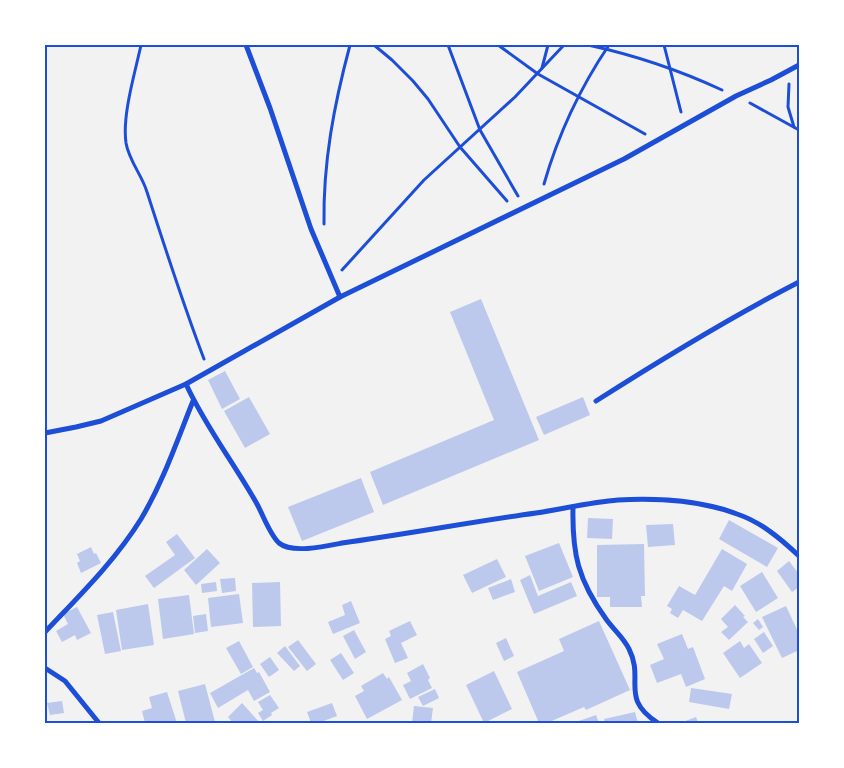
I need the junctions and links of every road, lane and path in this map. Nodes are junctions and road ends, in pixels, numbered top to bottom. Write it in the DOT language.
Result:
graph roads {
  1 [pos="141,45"];
  2 [pos="246,45"];
  3 [pos="350,45"];
  4 [pos="374,45"];
  5 [pos="448,45"];
  6 [pos="498,45"];
  7 [pos="548,45"];
  8 [pos="564,45"];
  9 [pos="588,45"];
  10 [pos="609,45"];
  11 [pos="664,45"];
  12 [pos="606,49"];
  13 [pos="799,65"];
  14 [pos="670,68"];
  15 [pos="542,69"];
  16 [pos="790,69"];
  17 [pos="538,74"];
  18 [pos="579,96"];
  19 [pos="736,96"];
  20 [pos="684,125"];
  21 [pos="794,128"];
  22 [pos="480,130"];
  23 [pos="799,130"];
  24 [pos="656,140"];
  25 [pos="460,147"];
  26 [pos="539,201"];
  27 [pos="524,207"];
  28 [pos="516,212"];
  29 [pos="324,234"];
  30 [pos="332,280"];
  31 [pos="799,282"];
  32 [pos="340,297"];
  33 [pos="208,371"];
  34 [pos="186,384"];
  35 [pos="193,401"];
  36 [pos="596,401"];
  37 [pos="45,433"];
  38 [pos="573,507"];
  39 [pos="799,556"];
  40 [pos="45,632"];
  41 [pos="45,668"];
  42 [pos="99,723"];
  43 [pos="658,723"];
  1 -- 33 [label="path"];
  2 -- 30 [label="street"];
  3 -- 29 [label="path"];
  4 -- 25 [label="path"];
  5 -- 22 [label="path"];
  6 -- 17 [label="path"];
  7 -- 15 [label="path"];
  8 -- 15 [label="path"];
  9 -- 12 [label="path"];
  10 -- 12 [label="path"];
  11 -- 14 [label="path"];
  12 -- 14 [label="path"];
  12 -- 18 [label="path"];
  13 -- 16 [label="street"];
  14 -- 19 [label="path"];
  14 -- 20 [label="path"];
  15 -- 17 [label="path"];
  16 -- 19 [label="street"];
  16 -- 21 [label="path"];
  17 -- 18 [label="path"];
  17 -- 22 [label="path"];
  18 -- 24 [label="path"];
  18 -- 26 [label="path"];
  19 -- 20 [label="street"];
  19 -- 21 [label="path"];
  20 -- 24 [label="street"];
  21 -- 23 [label="path"];
  22 -- 25 [label="path"];
  22 -- 27 [label="path"];
  24 -- 26 [label="street"];
  25 -- 28 [label="path"];
  25 -- 30 [label="path"];
  26 -- 27 [label="street"];
  27 -- 28 [label="street"];
  28 -- 32 [label="street"];
  30 -- 32 [label="street"];
  31 -- 36 [label="street"];
  32 -- 33 [label="street"];
  33 -- 34 [label="street"];
  34 -- 35 [label="street"];
  34 -- 37 [label="street"];
  35 -- 38 [label="street"];
  35 -- 40 [label="street"];
  38 -- 39 [label="street"];
  38 -- 43 [label="street"];
  41 -- 42 [label="street"];
}
